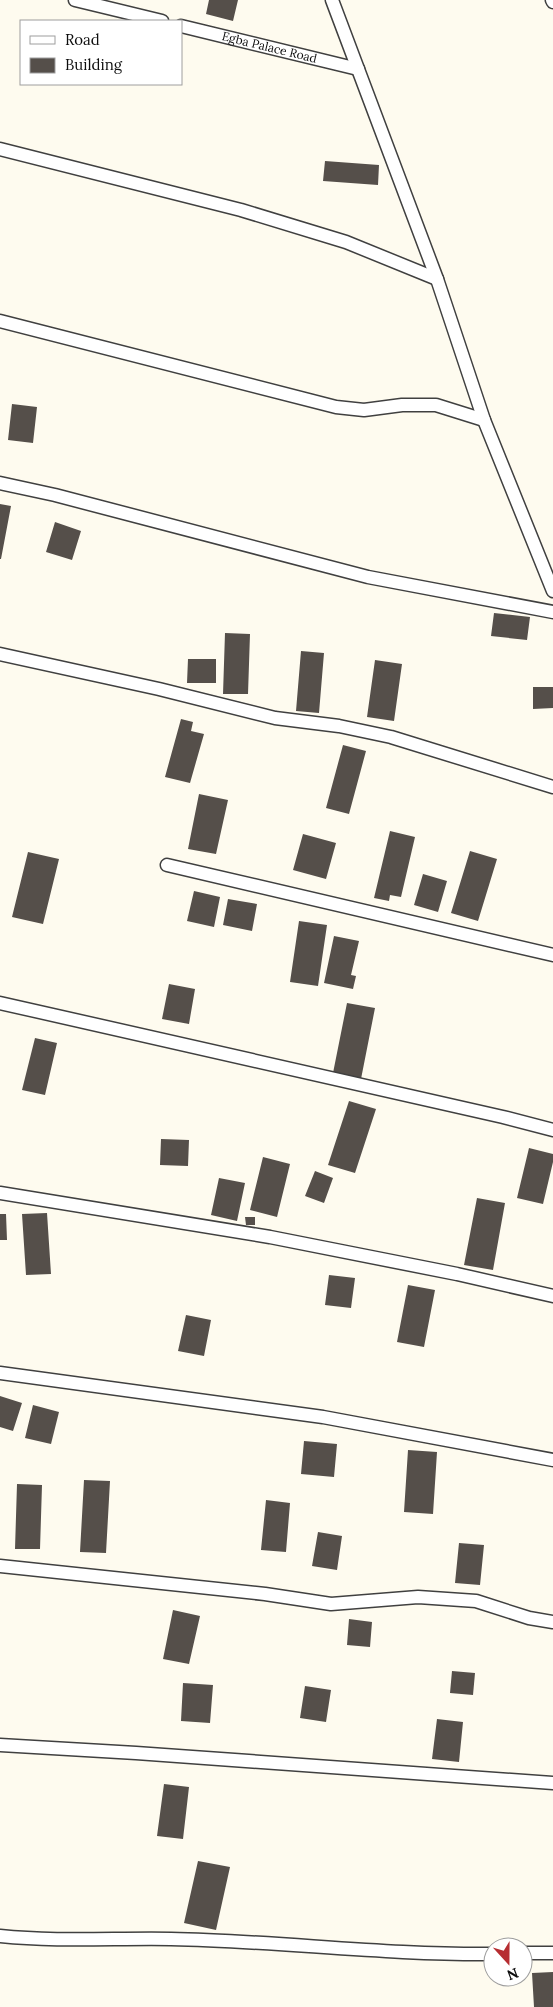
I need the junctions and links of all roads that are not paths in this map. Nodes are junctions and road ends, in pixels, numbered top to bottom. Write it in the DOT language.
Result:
graph roads {
  1 [pos="75,0"];
  2 [pos="332,0"];
  3 [pos="158,20"];
  4 [pos="182,26"];
  5 [pos="358,69"];
  6 [pos="0,149"];
  7 [pos="436,279"];
  8 [pos="0,322"];
  9 [pos="484,420"];
  10 [pos="0,483"];
  11 [pos="553,590"];
  12 [pos="553,612"];
  13 [pos="0,654"];
  14 [pos="553,786"];
  15 [pos="167,865"];
  16 [pos="553,955"];
  17 [pos="0,1003"];
  18 [pos="553,1130"];
  19 [pos="0,1193"];
  20 [pos="553,1296"];
  21 [pos="0,1373"];
  22 [pos="553,1460"];
  23 [pos="0,1566"];
  24 [pos="553,1622"];
  25 [pos="0,1745"];
  26 [pos="553,1783"];
  27 [pos="0,1936"];
  28 [pos="533,1953"];
  29 [pos="553,1953"];
  30 [pos="483,1954"];
  1 -- 3 [label="street"];
  2 -- 5 [label="street"];
  4 -- 5 [label="street, Egba Palace Road"];
  5 -- 7 [label="street"];
  6 -- 7 [label="street"];
  7 -- 9 [label="street"];
  8 -- 9 [label="street"];
  9 -- 11 [label="street"];
  10 -- 12 [label="street"];
  13 -- 14 [label="street"];
  15 -- 16 [label="street"];
  17 -- 18 [label="street"];
  19 -- 20 [label="street"];
  21 -- 22 [label="street"];
  23 -- 24 [label="street"];
  25 -- 26 [label="street"];
  27 -- 30 [label="street"];
  28 -- 29 [label="street"];
}
